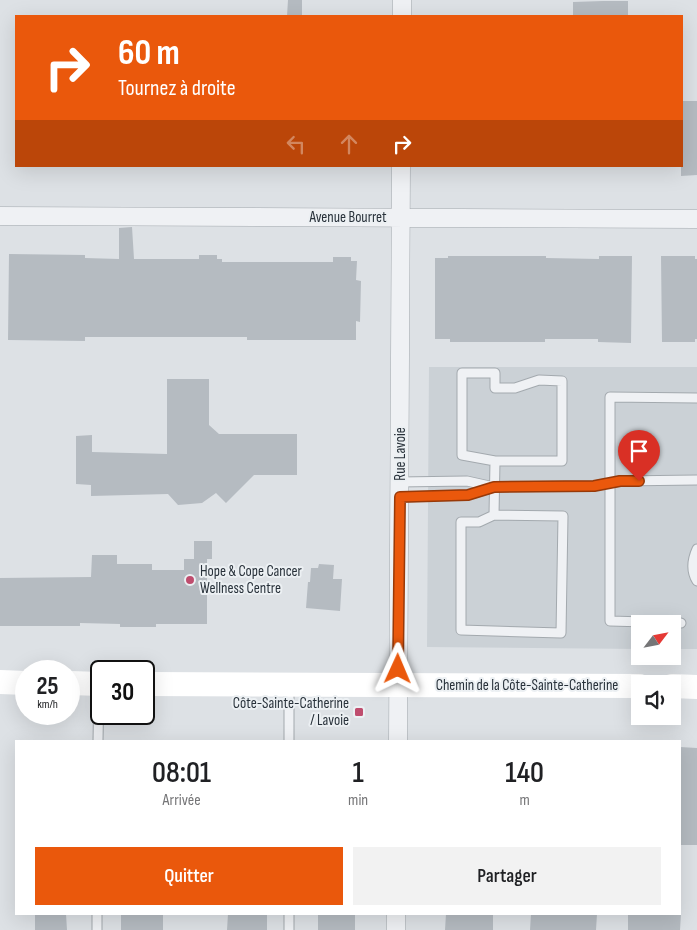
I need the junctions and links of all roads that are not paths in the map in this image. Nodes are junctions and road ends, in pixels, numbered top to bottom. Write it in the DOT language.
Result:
graph roads {
  1 [pos="402,0"];
  2 [pos="402,15"];
  3 [pos="401,167"];
  4 [pos="0,216"];
  5 [pos="400,217"];
  6 [pos="697,218"];
  7 [pos="697,398"];
  8 [pos="495,462"];
  9 [pos="697,480"];
  10 [pos="610,483"];
  11 [pos="494,487"];
  12 [pos="399,490"];
  13 [pos="494,515"];
  14 [pos="697,549"];
  15 [pos="697,580"];
  16 [pos="631,622"];
  17 [pos="0,682"];
  18 [pos="15,683"];
  19 [pos="155,684"];
  20 [pos="398,684"];
  21 [pos="288,685"];
  22 [pos="631,686"];
  23 [pos="681,686"];
  24 [pos="697,686"];
  25 [pos="99,725"];
  26 [pos="98,740"];
  27 [pos="289,740"];
  28 [pos="398,740"];
  29 [pos="97,915"];
  30 [pos="289,915"];
  31 [pos="396,915"];
  32 [pos="97,930"];
  33 [pos="289,930"];
  34 [pos="396,930"];
  1 -- 2 [label="street"];
  3 -- 5 [label="street, Rue Lavoie"];
  4 -- 5 [label="street, Avenue Bourret"];
  5 -- 6 [label="street, Avenue Bourret"];
  5 -- 12 [label="street, Rue Lavoie"];
  7 -- 10 [label="lane"];
  8 -- 8 [label="lane"];
  8 -- 11 [label="lane"];
  9 -- 10 [label="lane"];
  10 -- 11 [label="lane"];
  10 -- 16 [label="lane"];
  11 -- 12 [label="lane"];
  11 -- 12 [label="lane"];
  11 -- 13 [label="lane"];
  12 -- 20 [label="street, Rue Lavoie"];
  13 -- 13 [label="lane"];
  14 -- 15 [label="lane"];
  17 -- 18 [label="main road"];
  19 -- 21 [label="main road, Chemin de la Côte-Sainte-Catherine"];
  20 -- 21 [label="main road, Chemin de la Côte-Sainte-Catherine"];
  20 -- 22 [label="main road, Chemin de la Côte-Sainte-Catherine"];
  20 -- 28 [label="street, Rue Lavoie"];
  21 -- 27 [label="lane"];
  23 -- 24 [label="main road"];
  25 -- 26 [label="lane"];
  29 -- 32 [label="lane"];
  30 -- 33 [label="lane"];
  31 -- 34 [label="street"];
}
